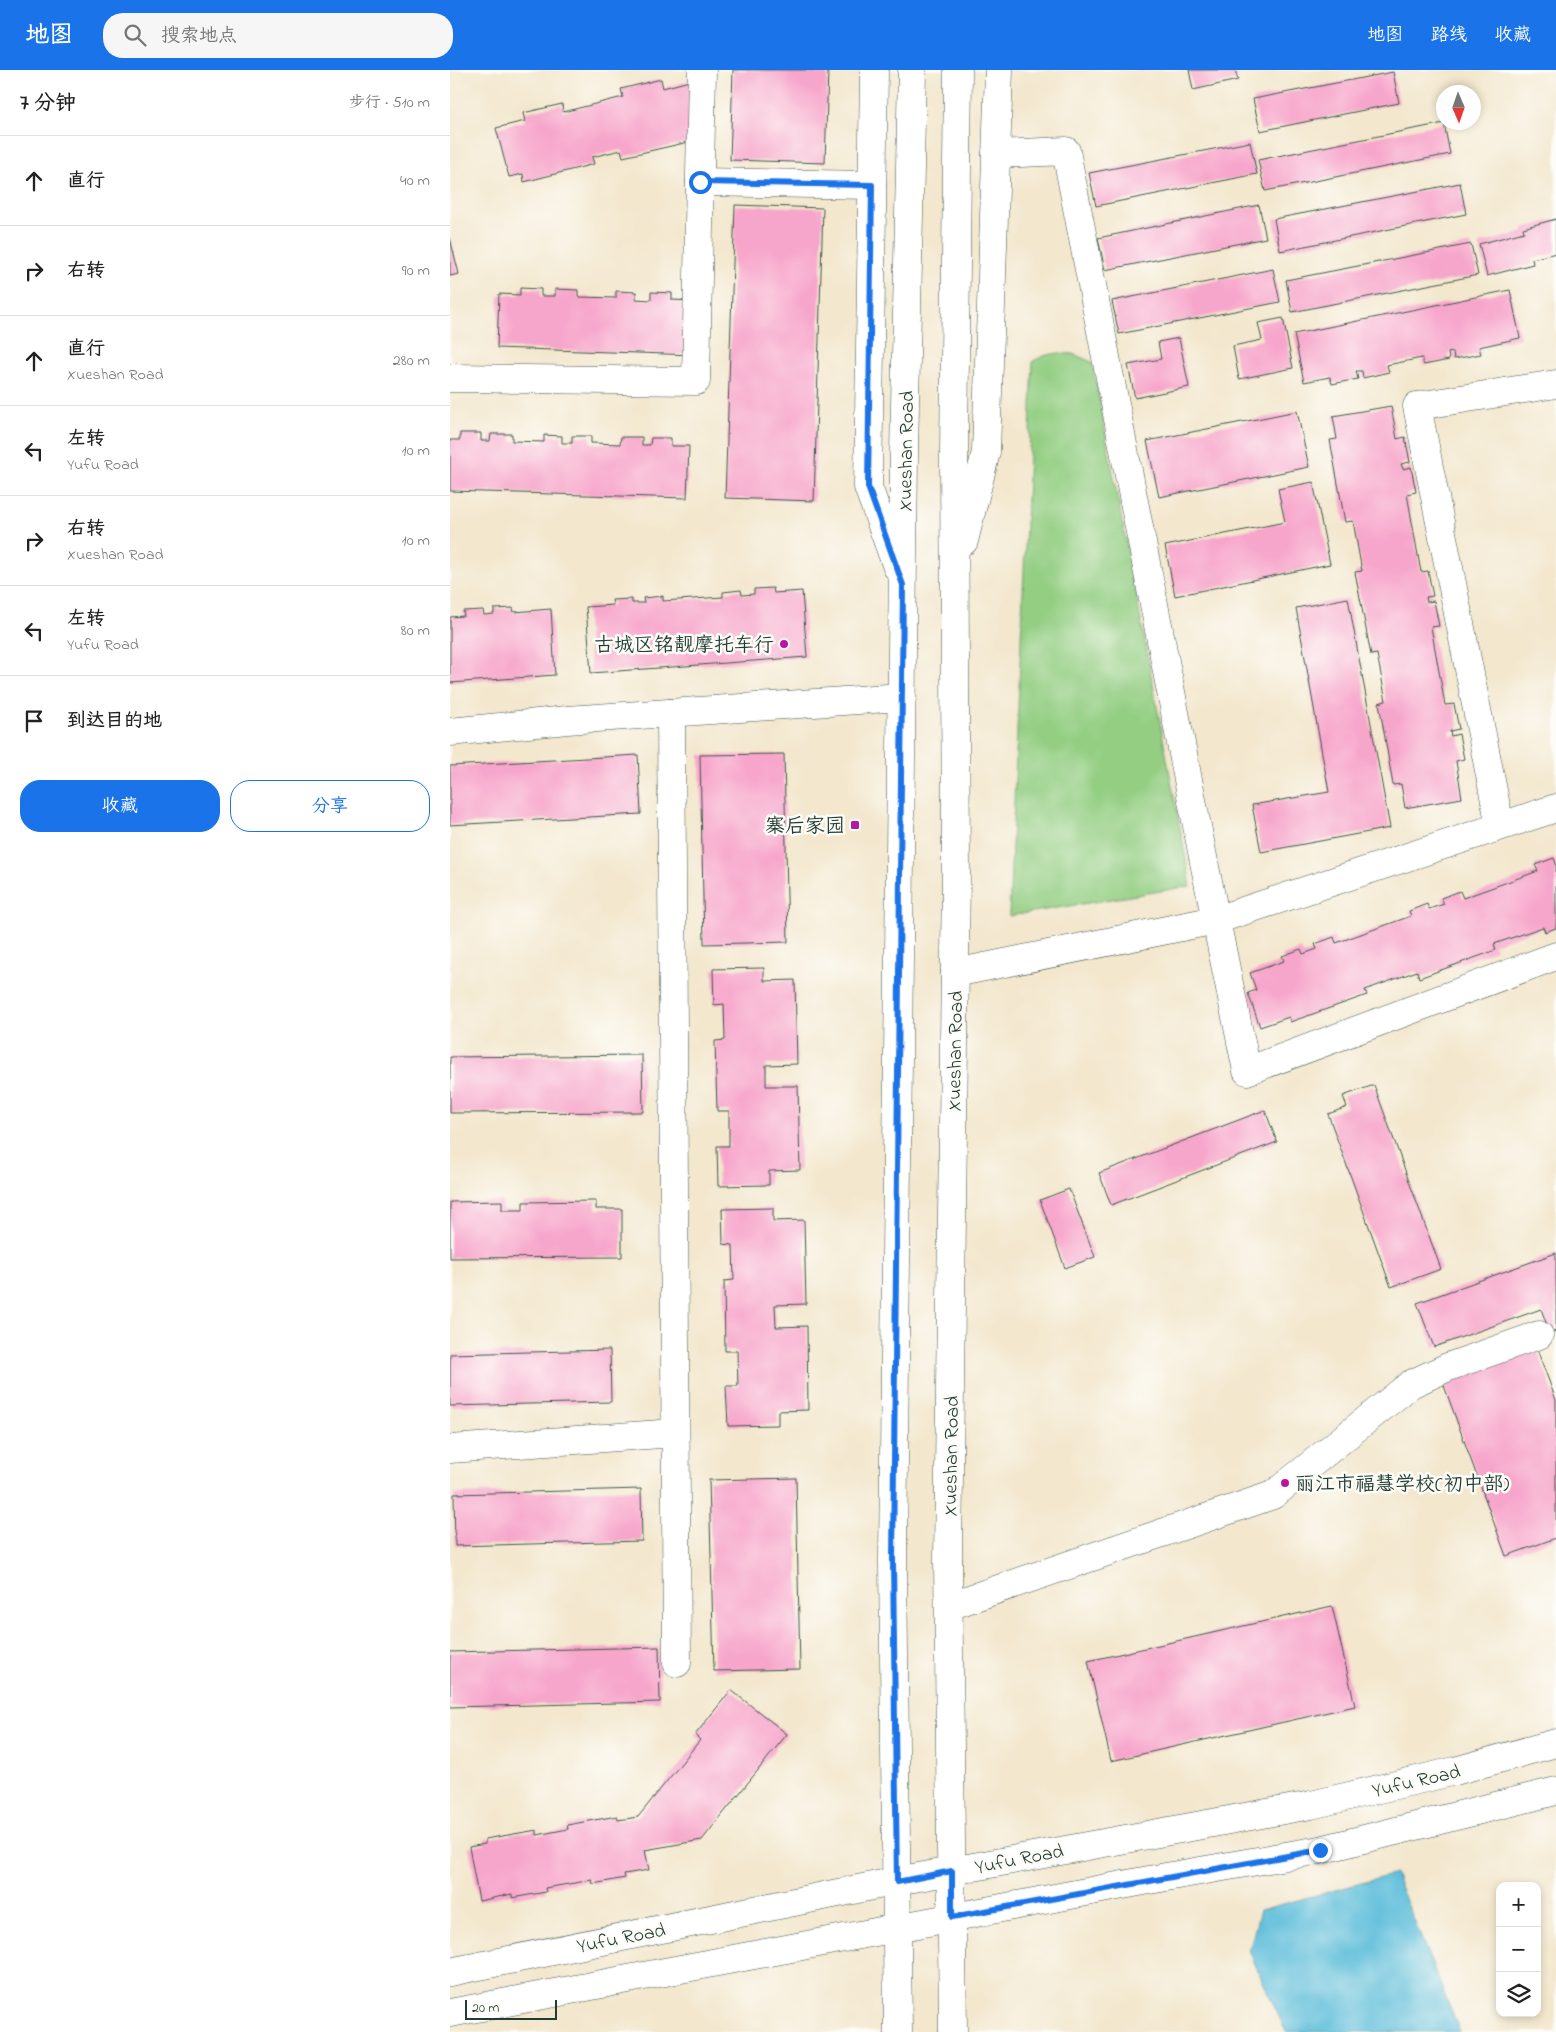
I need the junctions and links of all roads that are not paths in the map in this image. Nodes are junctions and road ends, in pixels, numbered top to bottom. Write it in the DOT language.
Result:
graph roads {
  1 [pos="702,70"];
  2 [pos="874,70"];
  3 [pos="912,70"];
  4 [pos="958,70"];
  5 [pos="999,70"];
  6 [pos="996,154"];
  7 [pos="700,182"];
  8 [pos="872,185"];
  9 [pos="450,378"];
  10 [pos="1556,384"];
  11 [pos="954,581"];
  12 [pos="903,585"];
  13 [pos="902,698"];
  14 [pos="671,713"];
  15 [pos="450,732"];
  16 [pos="1556,808"];
  17 [pos="1500,826"];
  18 [pos="1216,920"];
  19 [pos="1556,956"];
  20 [pos="955,973"];
  21 [pos="1539,1335"];
  22 [pos="675,1433"];
  23 [pos="450,1449"];
  24 [pos="949,1606"];
  25 [pos="677,1663"];
  26 [pos="1556,1743"];
  27 [pos="1556,1791"];
  28 [pos="952,1871"];
  29 [pos="897,1882"];
  30 [pos="952,1917"];
  31 [pos="897,1928"];
  32 [pos="450,1972"];
  33 [pos="450,2012"];
  34 [pos="898,2032"];
  35 [pos="953,2032"];
  1 -- 7 [label="main road"];
  2 -- 8 [label="main road"];
  3 -- 12 [label="main road, Xueshan Road"];
  4 -- 11 [label="main road, Xueshan Road"];
  5 -- 6 [label="main road"];
  6 -- 11 [label="main road"];
  6 -- 18 [label="main road"];
  7 -- 8 [label="main road"];
  7 -- 9 [label="main road"];
  8 -- 12 [label="main road"];
  10 -- 17 [label="main road"];
  11 -- 20 [label="main road, Xueshan Road"];
  12 -- 13 [label="main road, Xueshan Road"];
  13 -- 14 [label="main road"];
  13 -- 29 [label="main road, Xueshan Road"];
  14 -- 15 [label="main road"];
  14 -- 22 [label="main road"];
  16 -- 17 [label="main road"];
  17 -- 18 [label="main road"];
  18 -- 19 [label="main road"];
  18 -- 20 [label="main road"];
  20 -- 24 [label="main road, Xueshan Road"];
  21 -- 24 [label="main road"];
  22 -- 23 [label="main road"];
  22 -- 25 [label="main road"];
  24 -- 28 [label="main road, Xueshan Road"];
  26 -- 28 [label="main road, Yufu Road"];
  27 -- 30 [label="main road"];
  28 -- 29 [label="main road, Yufu Road"];
  28 -- 30 [label="main road, Xueshan Road"];
  29 -- 31 [label="main road, Xueshan Road"];
  29 -- 32 [label="main road, Yufu Road"];
  30 -- 31 [label="main road"];
  30 -- 35 [label="main road, Xueshan Road"];
  31 -- 33 [label="main road"];
  31 -- 34 [label="main road, Xueshan Road"];
}
